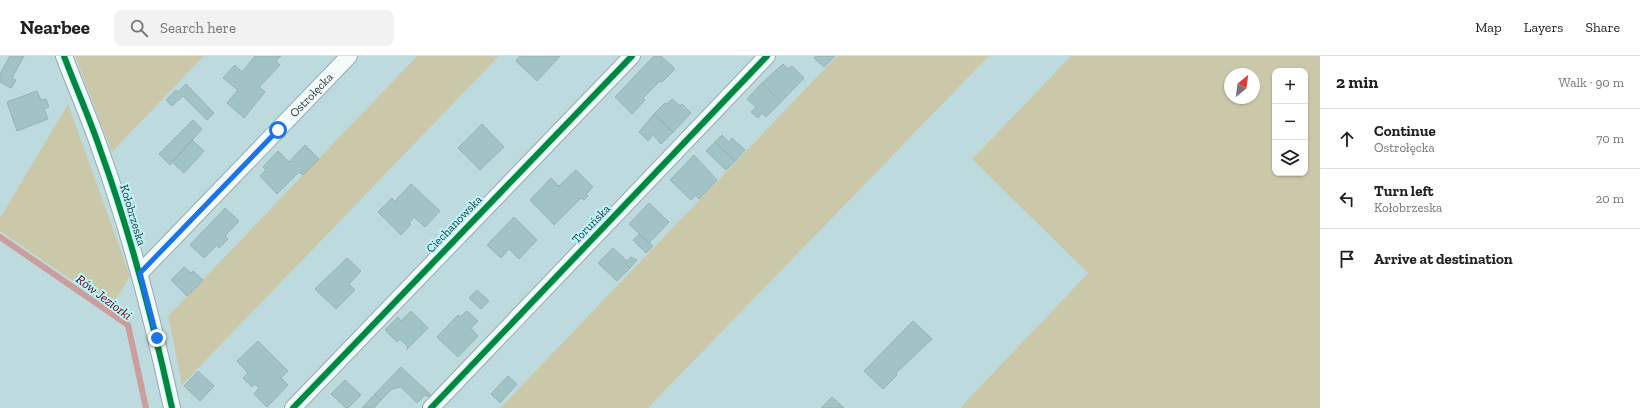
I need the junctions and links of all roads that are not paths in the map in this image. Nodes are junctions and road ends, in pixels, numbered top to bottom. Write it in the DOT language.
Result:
graph roads {
  1 [pos="64,56"];
  2 [pos="349,56"];
  3 [pos="632,56"];
  4 [pos="767,56"];
  5 [pos="140,273"];
  6 [pos="172,408"];
  7 [pos="293,408"];
  8 [pos="431,408"];
  1 -- 5 [label="street, Kołobrzeska"];
  2 -- 5 [label="street, Ostrołęcka"];
  3 -- 7 [label="street, Ciechanowska"];
  4 -- 8 [label="street, Toruńska"];
  5 -- 6 [label="street, Kołobrzeska"];
}
